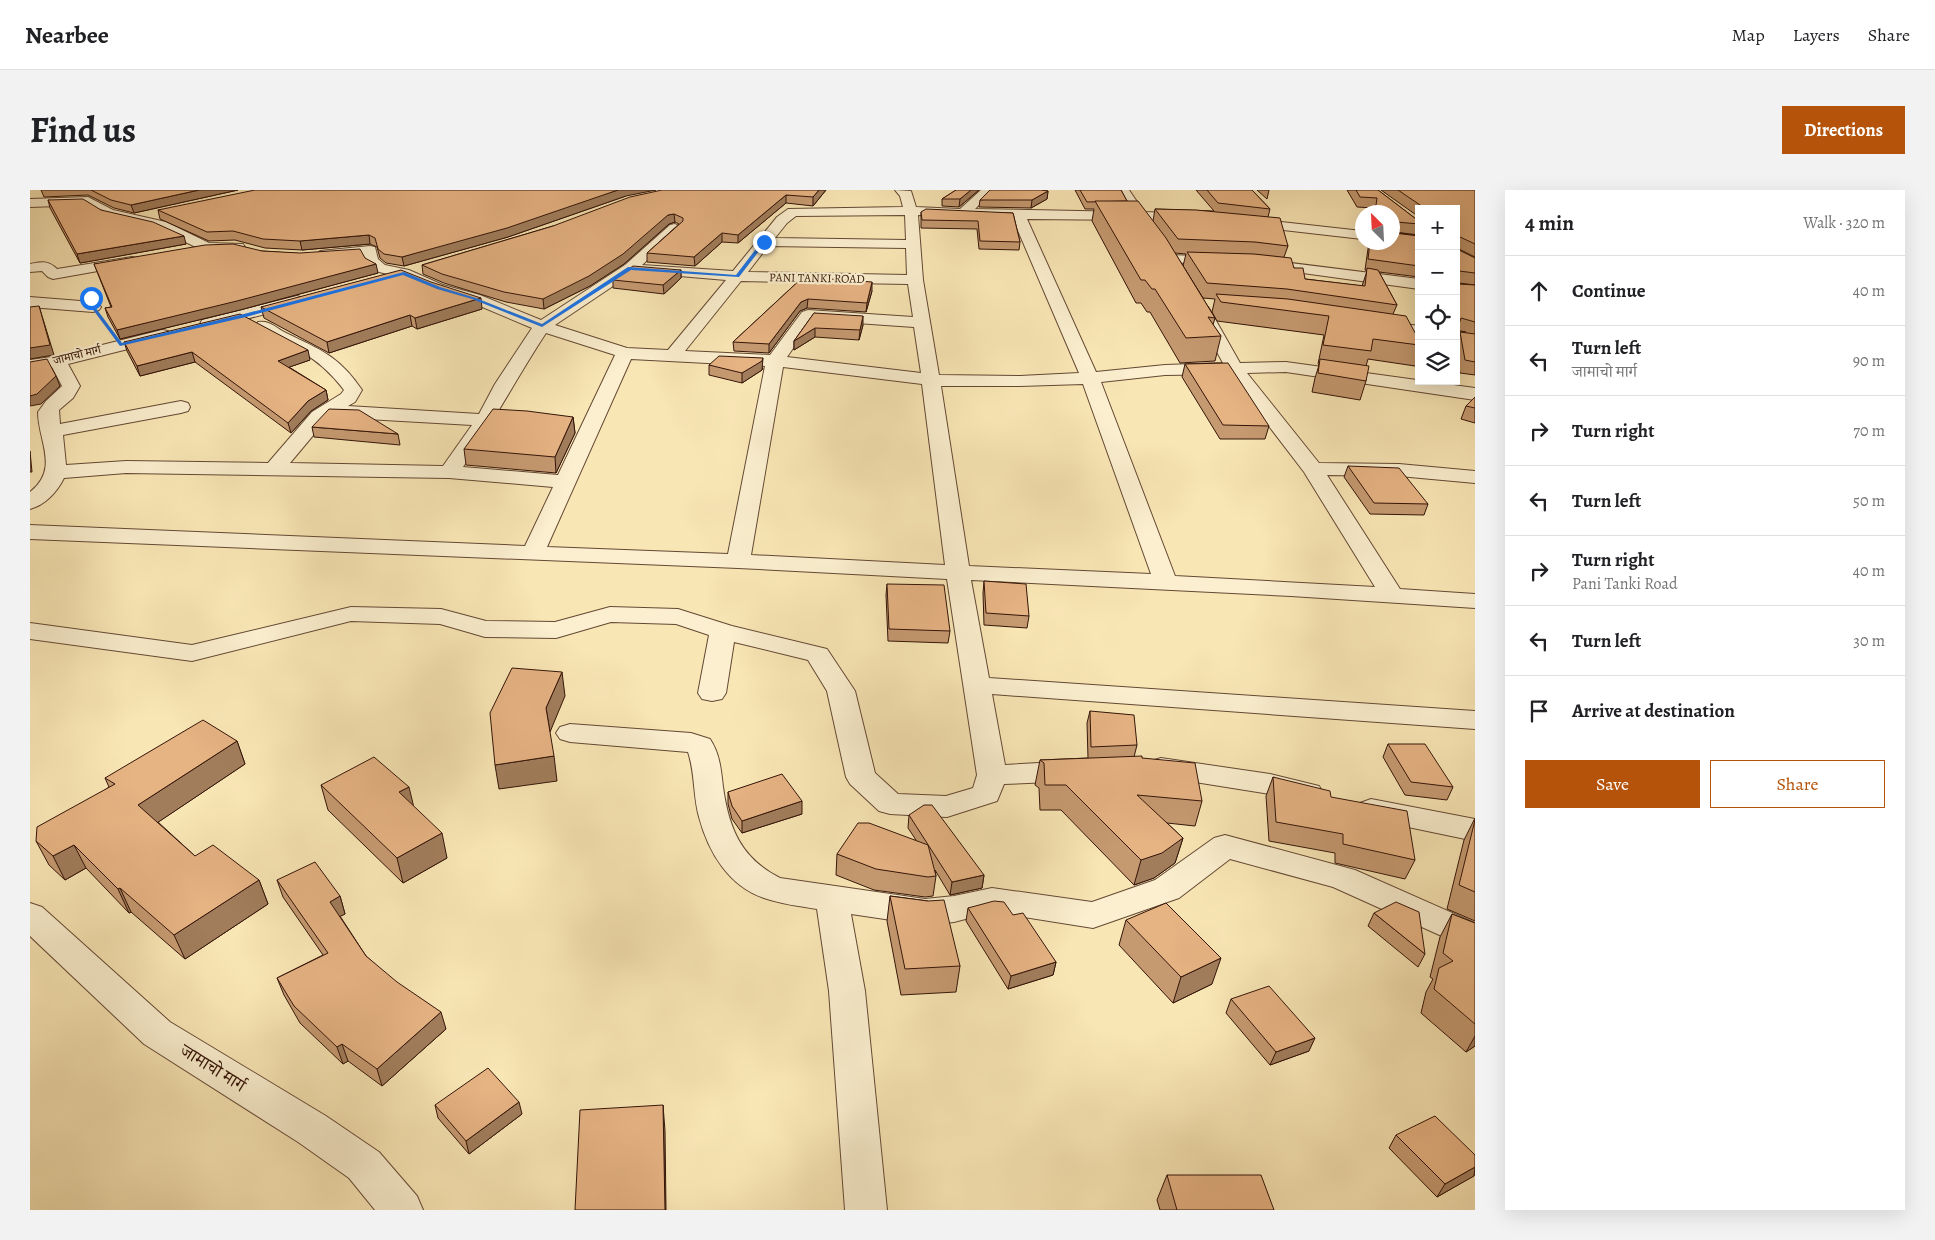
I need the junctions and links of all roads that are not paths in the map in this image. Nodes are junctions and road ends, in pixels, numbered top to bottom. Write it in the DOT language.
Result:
graph roads {
  1 [pos="901,190"];
  2 [pos="988,190"];
  3 [pos="1123,190"];
  4 [pos="102,194"];
  5 [pos="88,201"];
  6 [pos="30,203"];
  7 [pos="1268,209"];
  8 [pos="911,211"];
  9 [pos="136,212"];
  10 [pos="160,212"];
  11 [pos="962,213"];
  12 [pos="1018,215"];
  13 [pos="1139,216"];
  14 [pos="1209,218"];
  15 [pos="1228,220"];
  16 [pos="1285,227"];
  17 [pos="675,228"];
  18 [pos="1355,234"];
  19 [pos="764,242"];
  20 [pos="913,244"];
  21 [pos="207,247"];
  22 [pos="184,251"];
  23 [pos="254,252"];
  24 [pos="312,255"];
  25 [pos="148,258"];
  26 [pos="1170,259"];
  27 [pos="428,267"];
  28 [pos="30,268"];
  29 [pos="630,268"];
  30 [pos="404,273"];
  31 [pos="1180,274"];
  32 [pos="737,276"];
  33 [pos="375,280"];
  34 [pos="914,280"];
  35 [pos="1415,283"];
  36 [pos="309,298"];
  37 [pos="30,302"];
  38 [pos="1202,302"];
  39 [pos="244,316"];
  40 [pos="921,322"];
  41 [pos="1361,323"];
  42 [pos="542,326"];
  43 [pos="197,327"];
  44 [pos="1415,330"];
  45 [pos="178,331"];
  46 [pos="1460,338"];
  47 [pos="1475,340"];
  48 [pos="120,344"];
  49 [pos="625,353"];
  50 [pos="674,354"];
  51 [pos="58,361"];
  52 [pos="775,361"];
  53 [pos="30,366"];
  54 [pos="1235,369"];
  55 [pos="1090,378"];
  56 [pos="931,380"];
  57 [pos="1475,394"];
  58 [pos="181,407"];
  59 [pos="328,411"];
  60 [pos="485,420"];
  61 [pos="52,431"];
  62 [pos="1313,469"];
  63 [pos="274,470"];
  64 [pos="56,472"];
  65 [pos="449,472"];
  66 [pos="1475,476"];
  67 [pos="565,482"];
  68 [pos="30,502"];
  69 [pos="30,532"];
  70 [pos="533,553"];
  71 [pos="738,561"];
  72 [pos="958,573"];
  73 [pos="1165,581"];
  74 [pos="1392,595"];
  75 [pos="1475,601"];
  76 [pos="30,631"];
  77 [pos="723,631"];
  78 [pos="977,684"];
  79 [pos="712,693"];
  80 [pos="1475,720"];
  81 [pos="570,733"];
  82 [pos="992,774"];
  83 [pos="1475,830"];
  84 [pos="832,900"];
  85 [pos="30,916"];
  86 [pos="1475,938"];
  87 [pos="402,1210"];
  88 [pos="866,1210"];
  1 -- 8 [label="street"];
  2 -- 11 [label="street"];
  3 -- 13 [label="street"];
  4 -- 5 [label="street"];
  5 -- 6 [label="street"];
  5 -- 9 [label="street"];
  7 -- 16 [label="street"];
  8 -- 11 [label="street"];
  8 -- 19 [label="street"];
  8 -- 20 [label="street"];
  9 -- 10 [label="street"];
  9 -- 21 [label="street"];
  11 -- 12 [label="street"];
  12 -- 13 [label="street"];
  12 -- 55 [label="street"];
  13 -- 14 [label="street"];
  13 -- 26 [label="street"];
  15 -- 16 [label="street"];
  16 -- 18 [label="street"];
  17 -- 29 [label="street"];
  19 -- 20 [label="street"];
  19 -- 32 [label="street"];
  20 -- 34 [label="street"];
  21 -- 22 [label="street"];
  21 -- 23 [label="street"];
  24 -- 30 [label="street"];
  25 -- 28 [label="street"];
  26 -- 31 [label="street"];
  26 -- 35 [label="street"];
  27 -- 30 [label="street"];
  29 -- 32 [label="street, PANI TANKI ROAD"];
  29 -- 42 [label="street"];
  30 -- 33 [label="street"];
  30 -- 42 [label="street"];
  32 -- 34 [label="street, PANI TANKI ROAD"];
  32 -- 50 [label="street"];
  34 -- 40 [label="street"];
  36 -- 39 [label="street"];
  37 -- 48 [label="street"];
  38 -- 54 [label="street"];
  39 -- 43 [label="street"];
  39 -- 59 [label="street"];
  40 -- 52 [label="street"];
  40 -- 56 [label="street"];
  41 -- 44 [label="street"];
  42 -- 49 [label="street"];
  42 -- 60 [label="street"];
  45 -- 48 [label="street, जामाचो मार्ग"];
  46 -- 47 [label="street"];
  48 -- 51 [label="street, जामाचो मार्ग"];
  49 -- 50 [label="street"];
  49 -- 67 [label="street"];
  50 -- 52 [label="street"];
  51 -- 53 [label="street, जामाचो मार्ग"];
  51 -- 61 [label="street"];
  52 -- 56 [label="street"];
  52 -- 71 [label="street"];
  54 -- 55 [label="street"];
  54 -- 57 [label="street"];
  54 -- 62 [label="street"];
  55 -- 56 [label="street"];
  55 -- 73 [label="street"];
  56 -- 72 [label="street"];
  58 -- 61 [label="street"];
  59 -- 60 [label="street"];
  59 -- 63 [label="street"];
  60 -- 65 [label="street"];
  61 -- 64 [label="street"];
  62 -- 66 [label="street"];
  62 -- 74 [label="street"];
  63 -- 64 [label="street"];
  63 -- 65 [label="street"];
  64 -- 68 [label="street"];
  65 -- 67 [label="street"];
  67 -- 70 [label="street"];
  69 -- 70 [label="street"];
  70 -- 71 [label="street"];
  71 -- 72 [label="street"];
  72 -- 73 [label="street"];
  72 -- 78 [label="street"];
  73 -- 74 [label="street"];
  74 -- 75 [label="street"];
  76 -- 77 [label="street"];
  77 -- 79 [label="street"];
  77 -- 82 [label="street"];
  78 -- 80 [label="street"];
  78 -- 82 [label="street"];
  81 -- 84 [label="street"];
  82 -- 83 [label="street"];
  84 -- 86 [label="street"];
  84 -- 88 [label="street"];
  85 -- 87 [label="street, जामाचो मार्ग"];
}
